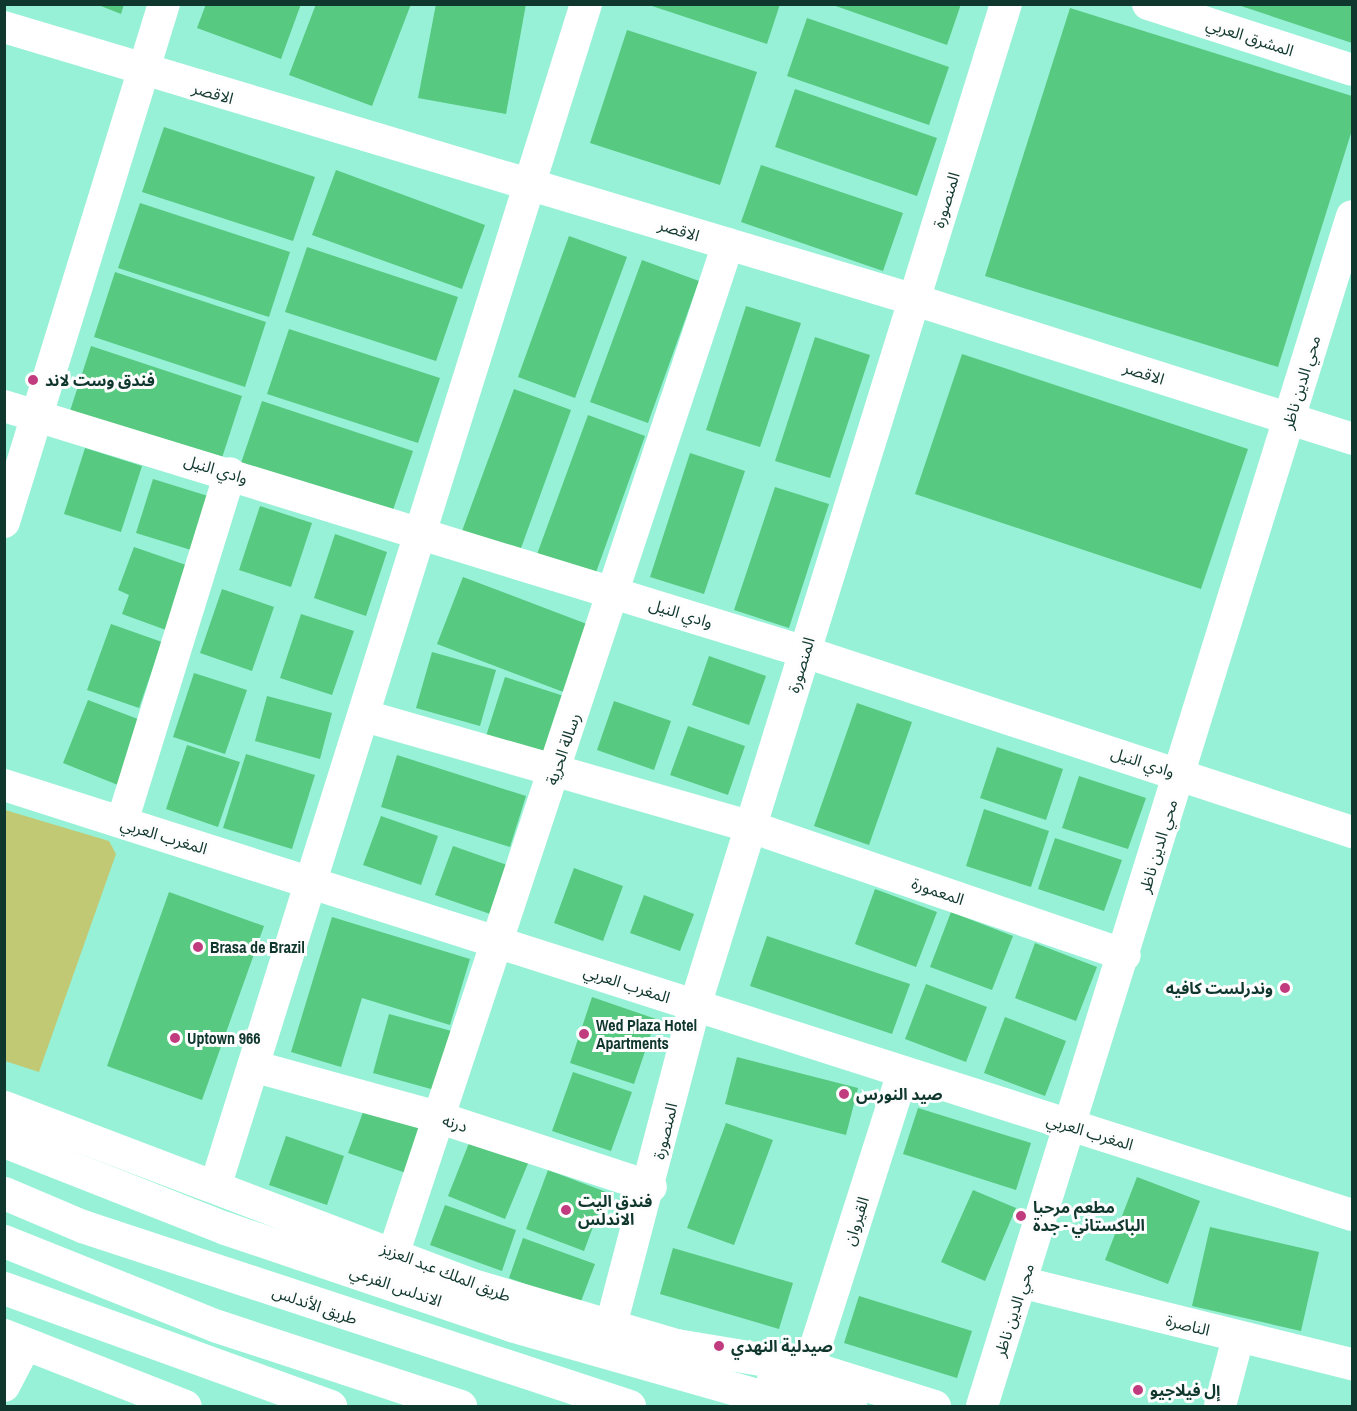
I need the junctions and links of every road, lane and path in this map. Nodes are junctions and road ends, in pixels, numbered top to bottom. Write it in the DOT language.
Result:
graph roads {
  1 [pos="164,4"];
  2 [pos="586,4"];
  3 [pos="1006,4"];
  4 [pos="1148,4"];
  5 [pos="4,27"];
  6 [pos="1353,70"];
  7 [pos="143,73"];
  8 [pos="530,186"];
  9 [pos="1353,216"];
  10 [pos="728,244"];
  11 [pos="915,300"];
  12 [pos="4,406"];
  13 [pos="37,415"];
  14 [pos="1290,420"];
  15 [pos="1353,439"];
  16 [pos="230,473"];
  17 [pos="4,522"];
  18 [pos="423,531"];
  19 [pos="616,592"];
  20 [pos="805,652"];
  21 [pos="365,716"];
  22 [pos="555,771"];
  23 [pos="1181,774"];
  24 [pos="4,786"];
  25 [pos="122,822"];
  26 [pos="751,827"];
  27 [pos="1353,832"];
  28 [pos="313,882"];
  29 [pos="496,942"];
  30 [pos="1125,955"];
  31 [pos="696,1006"];
  32 [pos="256,1067"];
  33 [pos="902,1075"];
  34 [pos="4,1107"];
  35 [pos="437,1118"];
  36 [pos="1072,1126"];
  37 [pos="4,1141"];
  38 [pos="216,1184"];
  39 [pos="651,1187"];
  40 [pos="4,1193"];
  41 [pos="174,1208"];
  42 [pos="1353,1215"];
  43 [pos="4,1240"];
  44 [pos="394,1252"];
  45 [pos="1024,1283"];
  46 [pos="469,1284"];
  47 [pos="4,1288"];
  48 [pos="610,1329"];
  49 [pos="129,1333"];
  50 [pos="1238,1338"];
  51 [pos="15,1340"];
  52 [pos="676,1345"];
  53 [pos="1353,1364"];
  54 [pos="809,1366"];
  55 [pos="4,1386"];
  56 [pos="185,1407"];
  57 [pos="267,1407"];
  58 [pos="330,1407"];
  59 [pos="460,1407"];
  60 [pos="628,1407"];
  61 [pos="795,1407"];
  62 [pos="850,1407"];
  63 [pos="934,1407"];
  64 [pos="982,1407"];
  65 [pos="1220,1407"];
  1 -- 7 [label="street"];
  2 -- 8 [label="street"];
  3 -- 11 [label="street, المنصورة"];
  4 -- 6 [label="street, المشرق العربي"];
  5 -- 7 [label="street, الاقصر"];
  7 -- 8 [label="street, الاقصر"];
  7 -- 13 [label="street"];
  8 -- 10 [label="street, الاقصر"];
  8 -- 18 [label="street"];
  9 -- 14 [label="street, محي الدين ناظر"];
  10 -- 11 [label="street, الاقصر"];
  10 -- 19 [label="street, رسالة الحرية"];
  11 -- 14 [label="street, الاقصر"];
  11 -- 20 [label="street, المنصورة"];
  12 -- 13 [label="street, وادي النيل"];
  13 -- 16 [label="street, وادي النيل"];
  13 -- 17 [label="street"];
  14 -- 15 [label="street, الاقصر"];
  14 -- 23 [label="street, محي الدين ناظر"];
  16 -- 18 [label="street, وادي النيل"];
  16 -- 25 [label="street"];
  18 -- 19 [label="street, وادي النيل"];
  18 -- 21 [label="street"];
  19 -- 20 [label="street, وادي النيل"];
  19 -- 22 [label="street, رسالة الحرية"];
  20 -- 23 [label="street, وادي النيل"];
  20 -- 26 [label="street, المنصورة"];
  21 -- 22 [label="street, المعمورة"];
  21 -- 28 [label="street"];
  22 -- 26 [label="street, المعمورة"];
  22 -- 29 [label="street, رسالة الحرية"];
  23 -- 27 [label="street, وادي النيل"];
  23 -- 30 [label="street, محي الدين ناظر"];
  24 -- 25 [label="street, المغرب العربي"];
  25 -- 28 [label="street, المغرب العربي"];
  26 -- 30 [label="street, المعمورة"];
  26 -- 31 [label="street, المنصورة"];
  28 -- 29 [label="street, المغرب العربي"];
  28 -- 32 [label="street"];
  29 -- 31 [label="street, المغرب العربي"];
  29 -- 35 [label="street, رسالة الحرية"];
  30 -- 36 [label="street, محي الدين ناظر"];
  31 -- 33 [label="street, المغرب العربي"];
  31 -- 39 [label="street, المنصورة"];
  32 -- 35 [label="street, درنه"];
  32 -- 38 [label="street"];
  33 -- 36 [label="street, المغرب العربي"];
  33 -- 54 [label="street, القيروان"];
  34 -- 38 [label="main road, طريق الملك عبد العزيز"];
  35 -- 39 [label="street, درنه"];
  35 -- 44 [label="street, رسالة الحرية"];
  36 -- 42 [label="street, المغرب العربي"];
  36 -- 45 [label="street, محي الدين ناظر"];
  37 -- 41 [label="main road, الاندلس الفرعي"];
  38 -- 44 [label="main road, طريق الملك عبد العزيز"];
  39 -- 48 [label="street, المنصورة"];
  40 -- 60 [label="main road, طريق الأندلس"];
  41 -- 46 [label="main road"];
  41 -- 61 [label="main road, الاندلس الفرعي"];
  43 -- 59 [label="main road"];
  44 -- 46 [label="main road, طريق الملك عبد العزيز"];
  45 -- 50 [label="street, الناصرة"];
  45 -- 64 [label="street, محي الدين ناظر"];
  46 -- 48 [label="main road, طريق الملك عبد العزيز"];
  47 -- 49 [label="main road"];
  48 -- 52 [label="main road, طريق الملك عبد العزيز"];
  49 -- 57 [label="main road"];
  49 -- 58 [label="main road"];
  50 -- 53 [label="street, الناصرة"];
  50 -- 65 [label="street"];
  51 -- 55 [label="street"];
  51 -- 56 [label="main road"];
  52 -- 54 [label="main road, طريق الملك عبد العزيز"];
  52 -- 62 [label="main road"];
  54 -- 63 [label="main road, طريق الملك عبد العزيز"];
}
